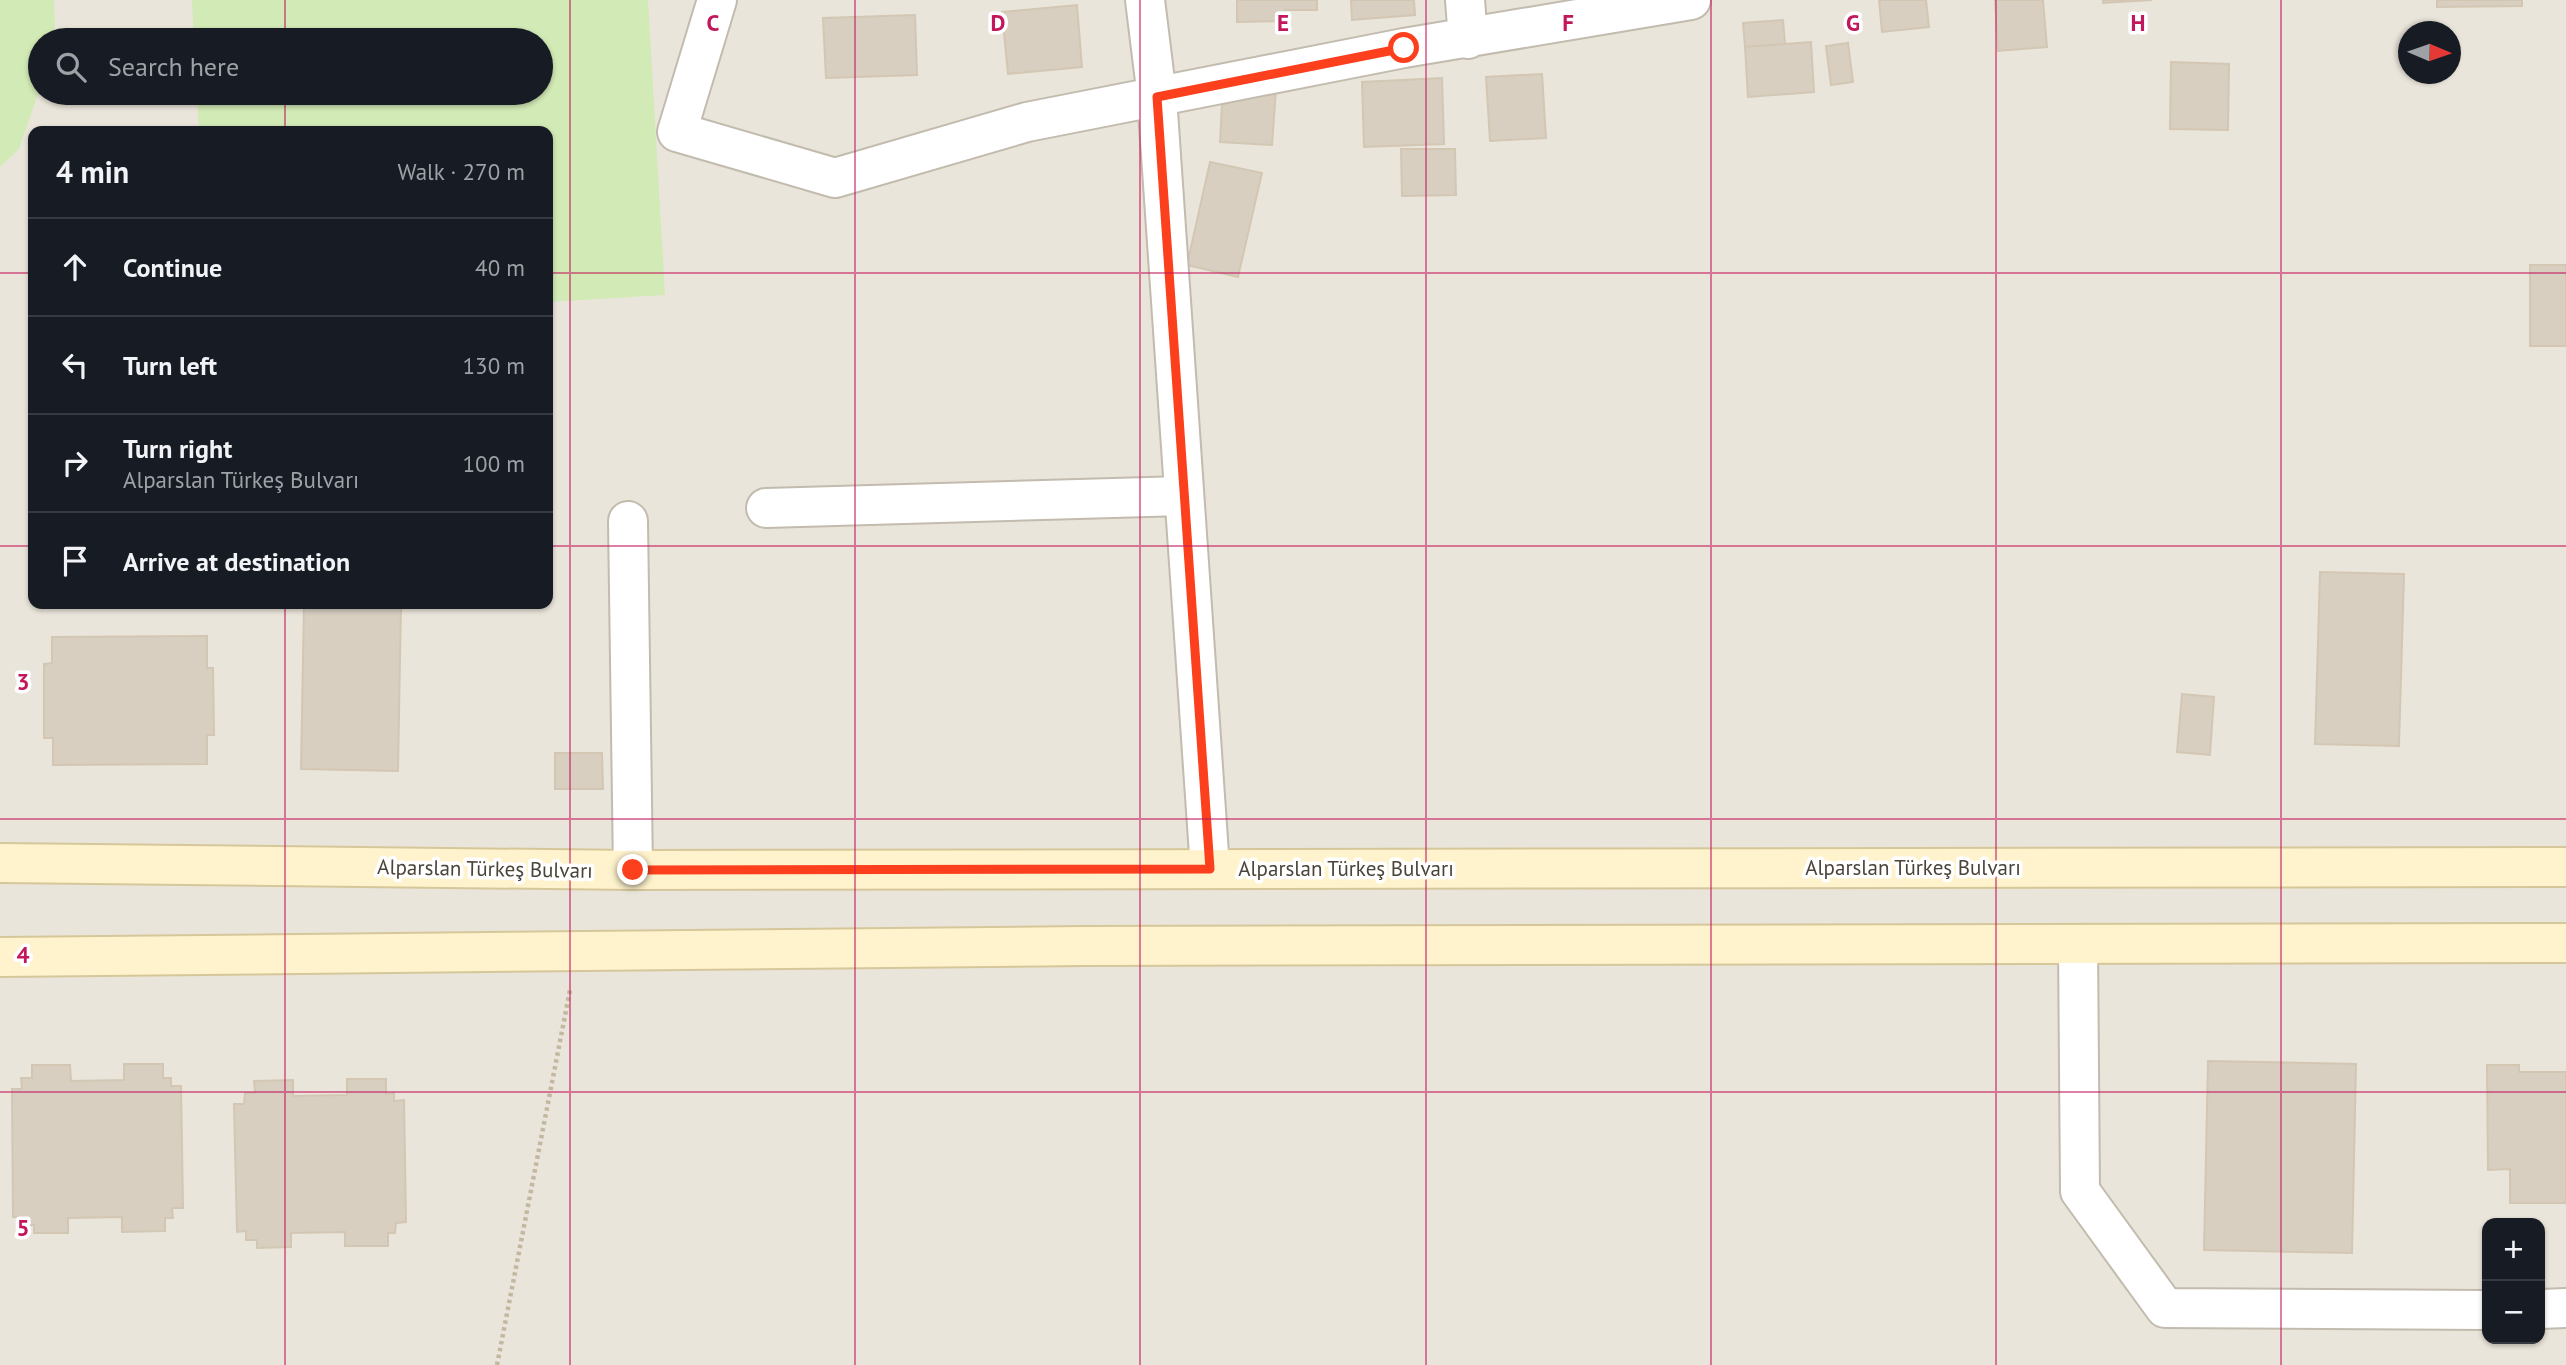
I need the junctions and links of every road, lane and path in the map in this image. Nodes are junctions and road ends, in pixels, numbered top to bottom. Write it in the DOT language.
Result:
graph roads {
  1 [pos="717,0"];
  2 [pos="1145,0"];
  3 [pos="1465,0"];
  4 [pos="1691,0"];
  5 [pos="1468,39"];
  6 [pos="1157,97"];
  7 [pos="1184,496"];
  8 [pos="766,508"];
  9 [pos="628,521"];
  10 [pos="0,863"];
  11 [pos="2566,867"];
  12 [pos="1210,869"];
  13 [pos="633,870"];
  14 [pos="2566,943"];
  15 [pos="2078,944"];
  16 [pos="578,951"];
  17 [pos="0,957"];
  18 [pos="2545,1308"];
  19 [pos="2566,1308"];
  20 [pos="2482,1310"];
  21 [pos="497,1365"];
  1 -- 6 [label="street"];
  2 -- 6 [label="street"];
  3 -- 5 [label="street"];
  4 -- 5 [label="street"];
  5 -- 6 [label="street"];
  6 -- 7 [label="street"];
  7 -- 8 [label="street"];
  7 -- 12 [label="street"];
  9 -- 13 [label="street"];
  10 -- 13 [label="main road, Alparslan Türkeş Bulvarı"];
  11 -- 12 [label="main road, Alparslan Türkeş Bulvarı"];
  12 -- 13 [label="main road, Alparslan Türkeş Bulvarı"];
  14 -- 15 [label="main road"];
  15 -- 16 [label="main road"];
  15 -- 20 [label="street"];
  16 -- 17 [label="main road"];
  16 -- 21 [label="path"];
  18 -- 19 [label="street"];
}
